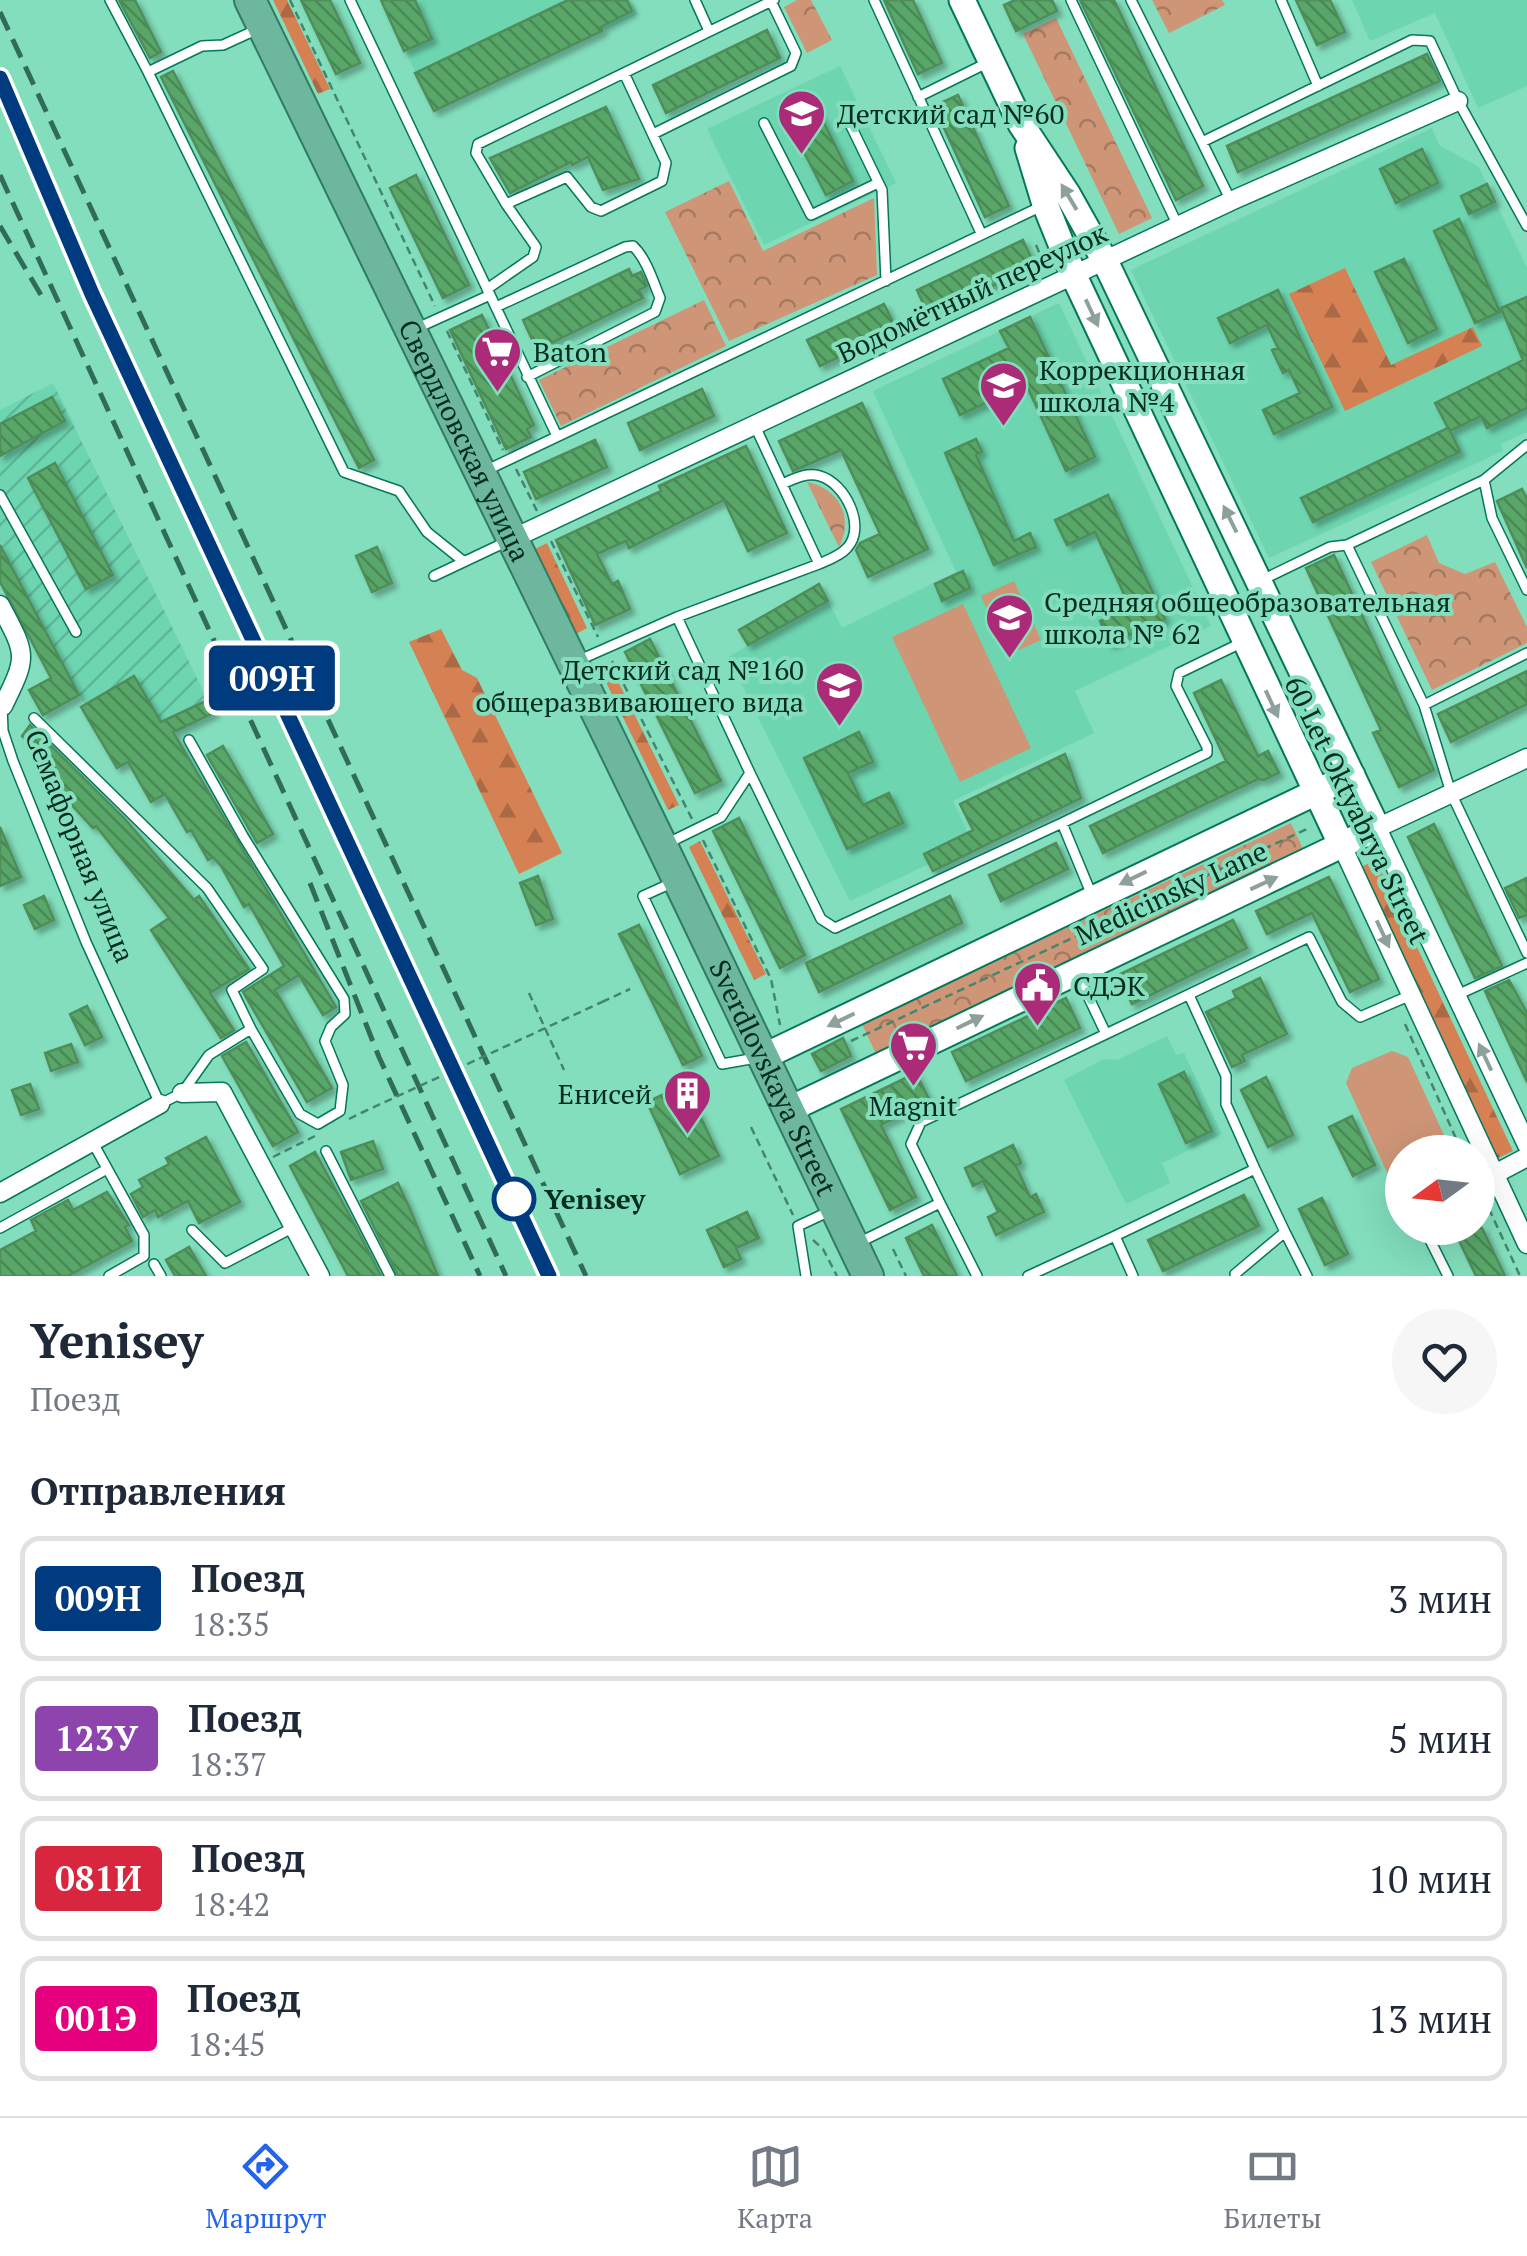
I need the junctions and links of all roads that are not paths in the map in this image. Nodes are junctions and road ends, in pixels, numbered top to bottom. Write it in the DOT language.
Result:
graph roads {
  1 [pos="110,0"];
  2 [pos="350,0"];
  3 [pos="695,0"];
  4 [pos="874,0"];
  5 [pos="962,0"];
  6 [pos="1071,0"];
  7 [pos="1131,0"];
  8 [pos="1280,0"];
  9 [pos="772,1"];
  10 [pos="256,14"];
  11 [pos="709,31"];
  12 [pos="991,61"];
  13 [pos="148,72"];
  14 [pos="624,73"];
  15 [pos="1318,86"];
  16 [pos="918,97"];
  17 [pos="1458,101"];
  18 [pos="849,122"];
  19 [pos="764,123"];
  20 [pos="1020,124"];
  21 [pos="653,134"];
  22 [pos="1202,142"];
  23 [pos="878,183"];
  24 [pos="1231,201"];
  25 [pos="506,204"];
  26 [pos="1045,204"];
  27 [pos="1178,226"];
  28 [pos="1527,226"];
  29 [pos="981,233"];
  30 [pos="1104,261"];
  31 [pos="1074,276"];
  32 [pos="886,281"];
  33 [pos="488,292"];
  34 [pos="496,307"];
  35 [pos="411,331"];
  36 [pos="527,377"];
  37 [pos="755,426"];
  38 [pos="557,436"];
  39 [pos="1527,445"];
  40 [pos="480,473"];
  41 [pos="1484,480"];
  42 [pos="782,484"];
  43 [pos="0,495"];
  44 [pos="512,539"];
  45 [pos="1348,545"];
  46 [pos="463,561"];
  47 [pos="819,564"];
  48 [pos="434,576"];
  49 [pos="1260,581"];
  50 [pos="1527,590"];
  51 [pos="0,606"];
  52 [pos="678,617"];
  53 [pos="76,632"];
  54 [pos="1244,642"];
  55 [pos="1527,653"];
  56 [pos="573,663"];
  57 [pos="2,704"];
  58 [pos="1424,705"];
  59 [pos="34,718"];
  60 [pos="190,740"];
  61 [pos="1527,758"];
  62 [pos="750,774"];
  63 [pos="1352,776"];
  64 [pos="1316,791"];
  65 [pos="1451,793"];
  66 [pos="1062,823"];
  67 [pos="1377,828"];
  68 [pos="662,846"];
  69 [pos="1342,846"];
  70 [pos="678,880"];
  71 [pos="1093,898"];
  72 [pos="1524,937"];
  73 [pos="1527,953"];
  74 [pos="1527,963"];
  75 [pos="1076,971"];
  76 [pos="1188,995"];
  77 [pos="1412,995"];
  78 [pos="1456,996"];
  79 [pos="251,1029"];
  80 [pos="1106,1034"];
  81 [pos="763,1057"];
  82 [pos="182,1093"];
  83 [pos="160,1104"];
  84 [pos="788,1110"];
  85 [pos="1473,1135"];
  86 [pos="93,1142"];
  87 [pos="1527,1146"];
  88 [pos="326,1151"];
  89 [pos="1527,1158"];
  90 [pos="1495,1168"];
  91 [pos="108,1169"];
  92 [pos="1256,1170"];
  93 [pos="1495,1183"];
  94 [pos="0,1193"];
  95 [pos="940,1203"];
  96 [pos="836,1208"];
  97 [pos="0,1228"];
  98 [pos="294,1228"];
  99 [pos="192,1230"];
  100 [pos="1285,1232"];
  101 [pos="1115,1236"];
  102 [pos="1527,1244"];
  103 [pos="852,1245"];
  104 [pos="1432,1245"];
  105 [pos="154,1264"];
  106 [pos="1233,1275"];
  107 [pos="109,1276"];
  108 [pos="160,1276"];
  109 [pos="320,1276"];
  110 [pos="390,1276"];
  111 [pos="806,1276"];
  112 [pos="868,1276"];
  113 [pos="978,1276"];
  114 [pos="1028,1276"];
  115 [pos="1133,1276"];
  116 [pos="1307,1276"];
  117 [pos="1448,1276"];
  1 -- 13 [label="lane"];
  2 -- 33 [label="lane"];
  3 -- 11 [label="lane"];
  4 -- 16 [label="lane"];
  5 -- 12 [label="main road"];
  6 -- 27 [label="lane"];
  7 -- 22 [label="lane"];
  8 -- 15 [label="lane"];
  9 -- 11 [label="lane"];
  9 -- 21 [label="lane"];
  10 -- 13 [label="lane"];
  10 -- 35 [label="highway, Свердловская улица"];
  11 -- 14 [label="lane"];
  12 -- 16 [label="lane"];
  12 -- 20 [label="main road"];
  13 -- 46 [label="lane"];
  14 -- 21 [label="lane"];
  14 -- 25 [label="lane"];
  15 -- 17 [label="lane"];
  15 -- 22 [label="lane"];
  16 -- 29 [label="lane"];
  17 -- 24 [label="street, Водомётный переулок"];
  17 -- 28 [label="lane"];
  18 -- 23 [label="lane"];
  19 -- 23 [label="lane"];
  20 -- 26 [label="main road, 60 Let Oktyabrya Street"];
  30 -- 20 [label="main road, 60 Let Oktyabrya Street, one-way"];
  21 -- 25 [label="lane"];
  22 -- 24 [label="lane"];
  23 -- 32 [label="lane"];
  24 -- 27 [label="street, Водомётный переулок"];
  25 -- 33 [label="lane"];
  26 -- 29 [label="lane"];
  26 -- 31 [label="main road, 60 Let Oktyabrya Street"];
  27 -- 30 [label="street, Водомётный переулок"];
  29 -- 32 [label="lane"];
  30 -- 31 [label="street, Водомётный переулок"];
  49 -- 30 [label="main road, 60 Let Oktyabrya Street, one-way"];
  31 -- 37 [label="street, Водомётный переулок"];
  31 -- 54 [label="main road, 60 Let Oktyabrya Street, one-way"];
  32 -- 38 [label="lane"];
  33 -- 34 [label="lane"];
  33 -- 35 [label="lane"];
  34 -- 36 [label="lane"];
  34 -- 36 [label="lane"];
  35 -- 40 [label="highway, Свердловская улица"];
  36 -- 38 [label="lane"];
  37 -- 42 [label="lane"];
  37 -- 44 [label="street, Водомётный переулок"];
  38 -- 40 [label="lane"];
  39 -- 41 [label="lane"];
  40 -- 44 [label="highway, Свердловская улица"];
  41 -- 45 [label="lane"];
  41 -- 50 [label="lane"];
  42 -- 47 [label="lane"];
  42 -- 47 [label="lane"];
  43 -- 53 [label="lane"];
  44 -- 46 [label="lane"];
  44 -- 56 [label="highway, Свердловская улица"];
  45 -- 49 [label="lane"];
  45 -- 58 [label="lane"];
  46 -- 48 [label="lane"];
  47 -- 52 [label="lane"];
  49 -- 63 [label="main road, 60 Let Oktyabrya Street"];
  51 -- 57 [label="street, Семафорная улица"];
  52 -- 56 [label="lane"];
  52 -- 62 [label="lane"];
  54 -- 64 [label="main road, 60 Let Oktyabrya Street, one-way"];
  54 -- 66 [label="lane"];
  55 -- 58 [label="lane"];
  56 -- 68 [label="highway, Свердловская улица"];
  57 -- 83 [label="lane, Семафорная улица"];
  58 -- 65 [label="lane"];
  59 -- 79 [label="lane"];
  60 -- 79 [label="lane"];
  61 -- 65 [label="street, Medicinsky Lane"];
  62 -- 66 [label="lane"];
  62 -- 68 [label="lane"];
  63 -- 64 [label="main road, Medicinsky Lane"];
  63 -- 67 [label="main road, 60 Let Oktyabrya Street"];
  64 -- 69 [label="main road, 60 Let Oktyabrya Street"];
  64 -- 71 [label="main road, Medicinsky Lane, one-way"];
  65 -- 67 [label="street, Medicinsky Lane"];
  65 -- 72 [label="lane"];
  66 -- 71 [label="lane"];
  67 -- 69 [label="main road, Medicinsky Lane"];
  67 -- 78 [label="street, 60 Let Oktyabrya Street"];
  68 -- 70 [label="highway, Свердловская улица"];
  75 -- 69 [label="main road, Medicinsky Lane, one-way"];
  69 -- 77 [label="street, 60 Let Oktyabrya Street, one-way"];
  70 -- 81 [label="highway, Sverdlovskaya Street"];
  71 -- 81 [label="main road, Medicinsky Lane, one-way"];
  72 -- 73 [label="lane"];
  74 -- 78 [label="lane"];
  75 -- 80 [label="lane"];
  84 -- 75 [label="main road, Medicinsky Lane, one-way"];
  76 -- 77 [label="lane"];
  76 -- 80 [label="lane"];
  76 -- 92 [label="lane"];
  77 -- 85 [label="street, 60 Let Oktyabrya Street"];
  87 -- 78 [label="street, 60 Let Oktyabrya Street, one-way"];
  79 -- 82 [label="lane"];
  80 -- 95 [label="lane"];
  81 -- 84 [label="highway, Sverdlovskaya Street"];
  82 -- 83 [label="lane"];
  82 -- 98 [label="street"];
  83 -- 86 [label="street"];
  84 -- 96 [label="highway, Sverdlovskaya Street"];
  86 -- 91 [label="lane"];
  86 -- 94 [label="street"];
  88 -- 110 [label="lane"];
  89 -- 90 [label="street"];
  91 -- 97 [label="lane"];
  91 -- 107 [label="lane"];
  92 -- 100 [label="lane"];
  92 -- 101 [label="lane"];
  93 -- 102 [label="street, 60 Let Oktyabrya Street"];
  95 -- 103 [label="lane"];
  95 -- 113 [label="lane"];
  96 -- 103 [label="highway, Sverdlovskaya Street"];
  96 -- 111 [label="lane"];
  98 -- 99 [label="lane"];
  98 -- 109 [label="street"];
  100 -- 106 [label="lane"];
  100 -- 116 [label="lane"];
  101 -- 114 [label="lane"];
  101 -- 115 [label="lane"];
  103 -- 112 [label="highway, Sverdlovskaya Street"];
  104 -- 117 [label="lane"];
  105 -- 108 [label="lane"];
}
